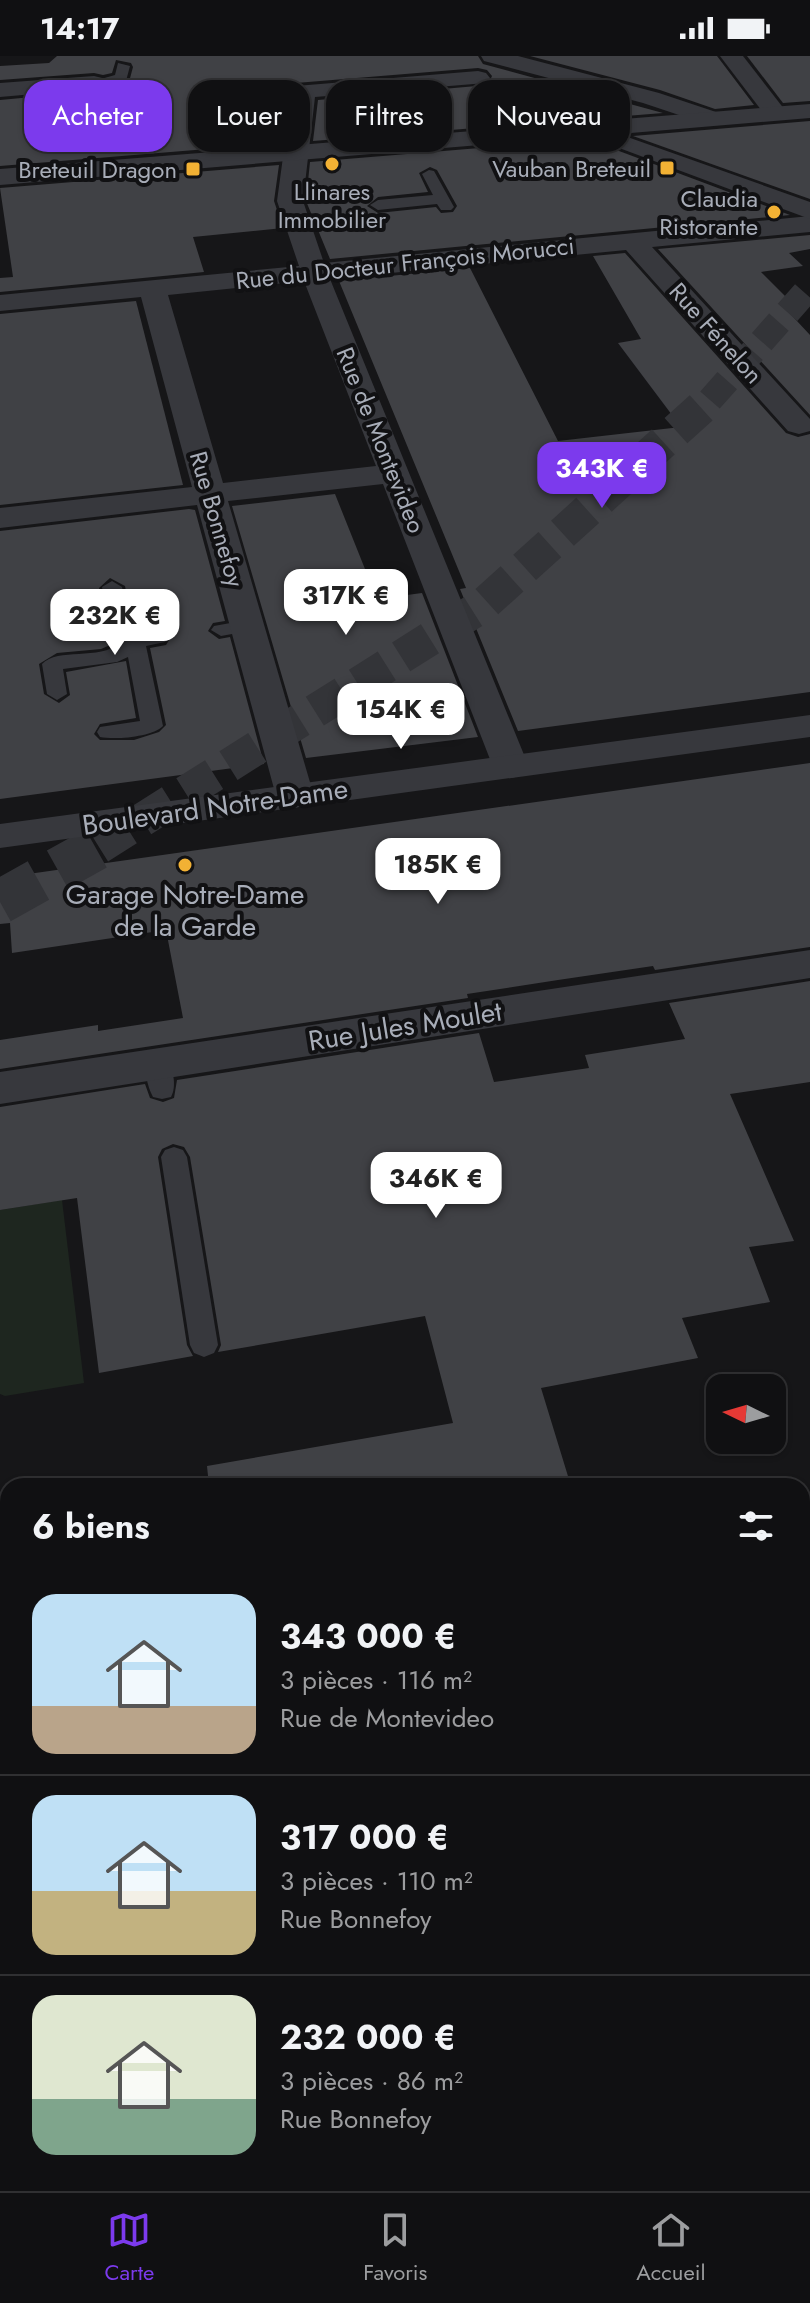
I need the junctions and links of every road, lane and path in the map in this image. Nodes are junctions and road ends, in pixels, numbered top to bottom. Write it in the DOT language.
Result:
graph roads {
  1 [pos="492,56"];
  2 [pos="731,56"];
  3 [pos="123,66"];
  4 [pos="478,78"];
  5 [pos="110,80"];
  6 [pos="24,88"];
  7 [pos="0,90"];
  8 [pos="810,111"];
  9 [pos="776,114"];
  10 [pos="714,119"];
  11 [pos="630,125"];
  12 [pos="468,141"];
  13 [pos="630,146"];
  14 [pos="295,153"];
  15 [pos="429,174"];
  16 [pos="0,177"];
  17 [pos="378,205"];
  18 [pos="810,211"];
  19 [pos="810,224"];
  20 [pos="632,241"];
  21 [pos="314,272"];
  22 [pos="152,288"];
  23 [pos="0,303"];
  24 [pos="799,425"];
  25 [pos="394,473"];
  26 [pos="209,494"];
  27 [pos="0,518"];
  28 [pos="112,587"];
  29 [pos="158,638"];
  30 [pos="135,641"];
  31 [pos="57,694"];
  32 [pos="810,726"];
  33 [pos="108,732"];
  34 [pos="511,767"];
  35 [pos="295,796"];
  36 [pos="0,836"];
  37 [pos="810,964"];
  38 [pos="0,1088"];
  39 [pos="174,1157"];
  40 [pos="204,1345"];
  1 -- 10 [label="street"];
  2 -- 9 [label="street"];
  3 -- 5 [label="lane"];
  4 -- 14 [label="street, Rue de Montevideo"];
  6 -- 7 [label="street"];
  8 -- 9 [label="street"];
  9 -- 10 [label="street"];
  10 -- 11 [label="street"];
  12 -- 14 [label="street"];
  13 -- 18 [label="street"];
  14 -- 16 [label="street"];
  14 -- 21 [label="street, Rue de Montevideo"];
  15 -- 17 [label="lane"];
  19 -- 20 [label="street, Rue du Docteur François Morucci"];
  20 -- 21 [label="street, Rue du Docteur François Morucci"];
  20 -- 24 [label="street, Rue Fénelon"];
  21 -- 22 [label="street, Rue du Docteur François Morucci"];
  21 -- 25 [label="street, Rue de Montevideo"];
  22 -- 23 [label="street, Rue du Docteur François Morucci"];
  22 -- 26 [label="street, Rue Bonnefoy"];
  25 -- 26 [label="street"];
  25 -- 34 [label="street, Rue de Montevideo"];
  26 -- 27 [label="street"];
  26 -- 35 [label="street, Rue Bonnefoy"];
  28 -- 30 [label="lane"];
  29 -- 30 [label="lane"];
  30 -- 31 [label="lane"];
  30 -- 33 [label="lane"];
  32 -- 34 [label="street, Boulevard Notre-Dame"];
  34 -- 35 [label="street, Boulevard Notre-Dame"];
  35 -- 36 [label="street, Boulevard Notre-Dame"];
  37 -- 38 [label="street, Rue Jules Moulet"];
  39 -- 40 [label="lane"];
}
